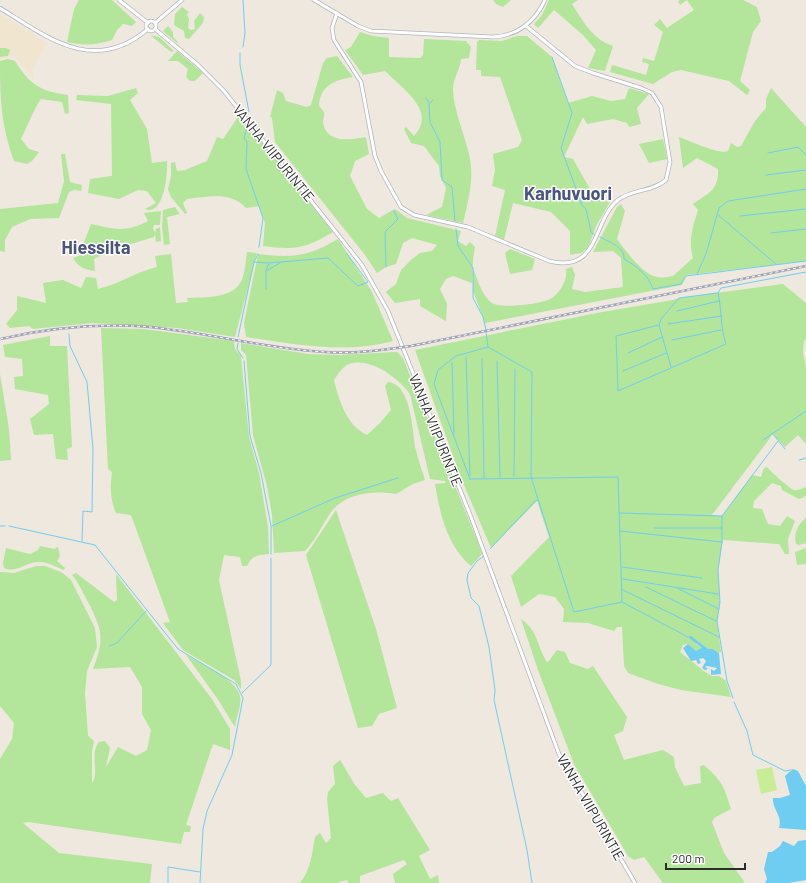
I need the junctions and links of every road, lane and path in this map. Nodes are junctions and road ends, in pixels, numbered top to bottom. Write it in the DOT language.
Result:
graph roads {
  1 [pos="119,0"];
  2 [pos="182,0"];
  3 [pos="314,0"];
  4 [pos="545,0"];
  5 [pos="0,8"];
  6 [pos="337,14"];
  7 [pos="148,23"];
  8 [pos="155,23"];
  9 [pos="526,26"];
  10 [pos="155,29"];
  11 [pos="148,30"];
  12 [pos="635,883"];
  1 -- 7 [label="street"];
  2 -- 8 [label="street"];
  3 -- 6 [label="street"];
  4 -- 9 [label="street"];
  5 -- 11 [label="street"];
  6 -- 9 [label="street"];
  6 -- 9 [label="street"];
  7 -- 8 [label="street"];
  7 -- 11 [label="street"];
  8 -- 10 [label="street"];
  10 -- 11 [label="street"];
  10 -- 12 [label="street, VANHA VIIPURINTIE"];
}
